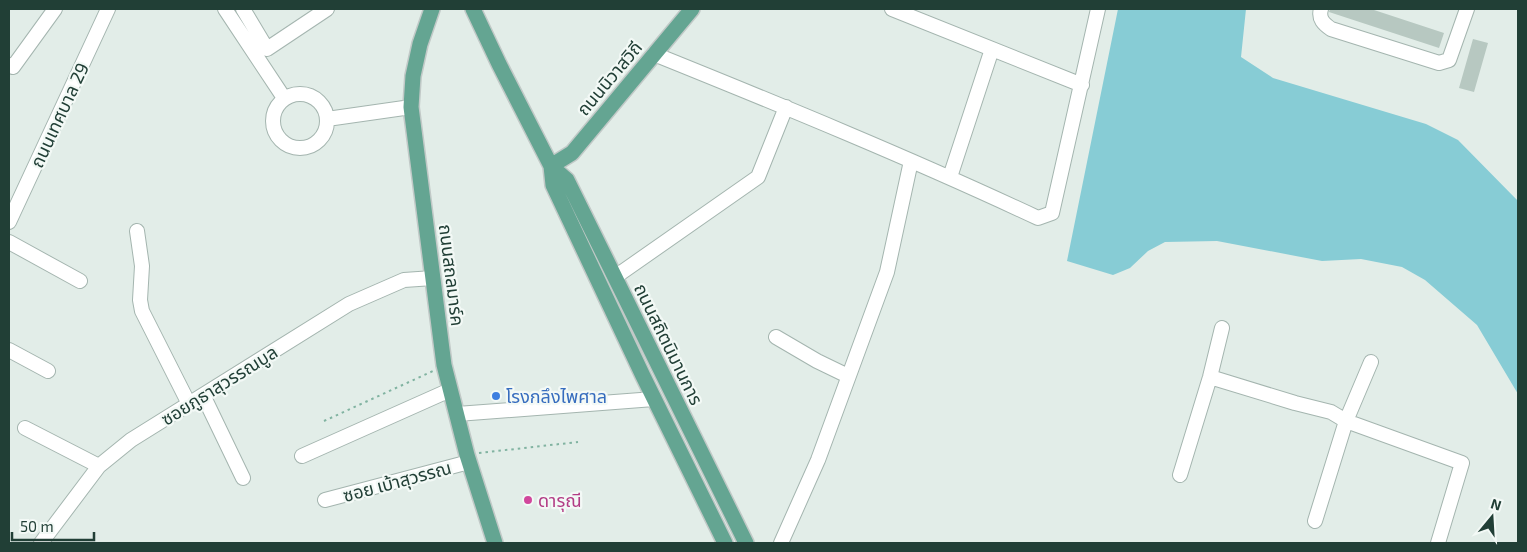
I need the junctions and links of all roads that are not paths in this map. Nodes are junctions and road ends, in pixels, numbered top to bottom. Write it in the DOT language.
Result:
graph roads {
  1 [pos="55,9"];
  2 [pos="108,9"];
  3 [pos="225,9"];
  4 [pos="243,9"];
  5 [pos="327,9"];
  6 [pos="432,9"];
  7 [pos="473,9"];
  8 [pos="692,9"];
  9 [pos="892,9"];
  10 [pos="1098,9"];
  11 [pos="1321,9"];
  12 [pos="1467,9"];
  13 [pos="992,49"];
  14 [pos="654,54"];
  15 [pos="9,65"];
  16 [pos="1082,85"];
  17 [pos="284,98"];
  18 [pos="411,107"];
  19 [pos="786,107"];
  20 [pos="327,119"];
  21 [pos="911,161"];
  22 [pos="551,166"];
  23 [pos="950,177"];
  24 [pos="9,222"];
  25 [pos="137,231"];
  26 [pos="9,242"];
  27 [pos="615,277"];
  28 [pos="433,278"];
  29 [pos="80,281"];
  30 [pos="1222,328"];
  31 [pos="776,337"];
  32 [pos="9,350"];
  33 [pos="1371,362"];
  34 [pos="48,371"];
  35 [pos="848,376"];
  36 [pos="1210,378"];
  37 [pos="450,390"];
  38 [pos="203,395"];
  39 [pos="654,399"];
  40 [pos="189,404"];
  41 [pos="457,414"];
  42 [pos="1346,421"];
  43 [pos="25,428"];
  44 [pos="302,456"];
  45 [pos="468,458"];
  46 [pos="99,466"];
  47 [pos="1180,475"];
  48 [pos="242,478"];
  49 [pos="325,500"];
  50 [pos="1315,521"];
  51 [pos="41,543"];
  52 [pos="495,543"];
  53 [pos="725,543"];
  54 [pos="746,543"];
  55 [pos="781,543"];
  56 [pos="1438,543"];
  1 -- 15 [label="street"];
  2 -- 24 [label="street, ถนนเทศบาล 29"];
  3 -- 17 [label="street"];
  4 -- 5 [label="street"];
  6 -- 18 [label="main road, ถนนสถลมาร์ค"];
  7 -- 22 [label="main road, ถนนสถิตนิมานการ"];
  8 -- 14 [label="main road, ถนนนิวาสวิถี"];
  9 -- 13 [label="street"];
  10 -- 16 [label="street"];
  11 -- 12 [label="street"];
  13 -- 16 [label="street"];
  13 -- 23 [label="street"];
  14 -- 19 [label="street"];
  14 -- 22 [label="main road, ถนนนิวาสวิถี"];
  16 -- 23 [label="street"];
  17 -- 20 [label="street"];
  17 -- 20 [label="street"];
  18 -- 20 [label="street"];
  18 -- 28 [label="main road, ถนนสถลมาร์ค"];
  19 -- 21 [label="street"];
  19 -- 27 [label="street"];
  21 -- 23 [label="street"];
  21 -- 35 [label="street"];
  22 -- 27 [label="main road, ถนนสถิตนิมานการ"];
  22 -- 39 [label="main road, ถนนสถิตนิมานการ"];
  25 -- 40 [label="street"];
  26 -- 29 [label="street"];
  27 -- 54 [label="main road, ถนนสถิตนิมานการ"];
  28 -- 37 [label="main road, ถนนสถลมาร์ค"];
  28 -- 38 [label="street, ซอยภูธาสุวรรณบูล"];
  30 -- 36 [label="street"];
  31 -- 35 [label="street"];
  32 -- 34 [label="street"];
  33 -- 42 [label="street"];
  35 -- 55 [label="street"];
  36 -- 42 [label="street"];
  36 -- 47 [label="street"];
  37 -- 41 [label="main road, ถนนสถลมาร์ค"];
  37 -- 44 [label="street"];
  38 -- 40 [label="street, ซอยภูธาสุวรรณบูล"];
  38 -- 48 [label="street"];
  39 -- 41 [label="street"];
  39 -- 53 [label="main road, ถนนสถิตนิมานการ"];
  40 -- 46 [label="street, ซอยภูธาสุวรรณบูล"];
  41 -- 45 [label="main road, ถนนสถลมาร์ค"];
  42 -- 50 [label="street"];
  42 -- 56 [label="street"];
  43 -- 46 [label="street"];
  45 -- 49 [label="street, ซอย เบ้าสุวรรณ"];
  45 -- 52 [label="main road, ถนนสถลมาร์ค"];
  46 -- 51 [label="street, ซอยภูธาสุวรรณบูล"];
}
